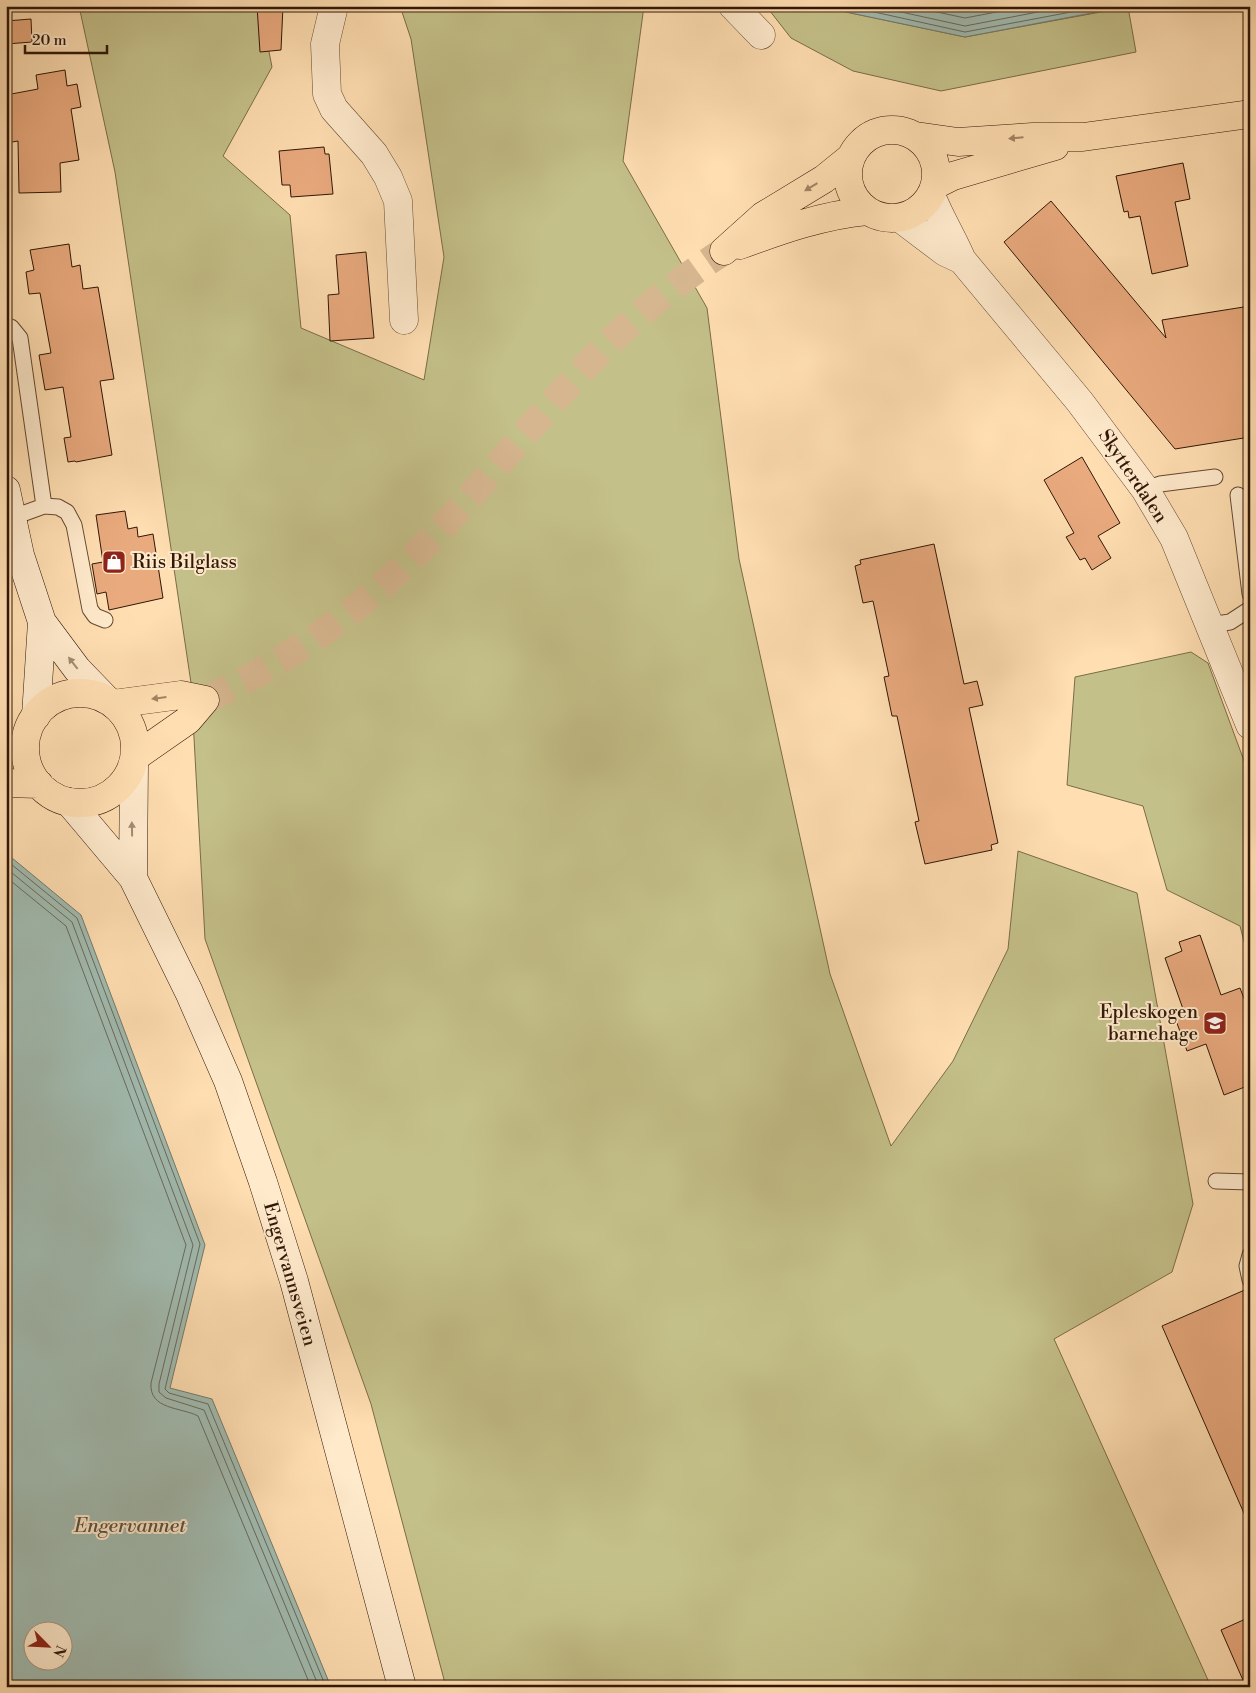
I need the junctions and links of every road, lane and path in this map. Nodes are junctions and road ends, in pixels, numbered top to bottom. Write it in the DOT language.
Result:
graph roads {
  1 [pos="334,6"];
  2 [pos="733,6"];
  3 [pos="761,35"];
  4 [pos="1250,114"];
  5 [pos="916,136"];
  6 [pos="1083,137"];
  7 [pos="850,158"];
  8 [pos="933,190"];
  9 [pos="867,211"];
  10 [pos="900,218"];
  11 [pos="962,260"];
  12 [pos="404,320"];
  13 [pos="6,326"];
  14 [pos="1215,477"];
  15 [pos="1145,489"];
  16 [pos="6,490"];
  17 [pos="1238,495"];
  18 [pos="44,506"];
  19 [pos="11,518"];
  20 [pos="1250,594"];
  21 [pos="1250,609"];
  22 [pos="105,620"];
  23 [pos="42,622"];
  24 [pos="1209,625"];
  25 [pos="109,701"];
  26 [pos="1250,725"];
  27 [pos="24,727"];
  28 [pos="134,760"];
  29 [pos="6,783"];
  30 [pos="38,784"];
  31 [pos="69,802"];
  32 [pos="133,878"];
  33 [pos="1216,1181"];
  34 [pos="1250,1182"];
  35 [pos="1250,1255"];
  36 [pos="1250,1280"];
  37 [pos="402,1687"];
  1 -- 12 [label="main road"];
  2 -- 3 [label="main road"];
  4 -- 6 [label="main road"];
  6 -- 5 [label="main road, one-way"];
  5 -- 7 [label="main road"];
  5 -- 8 [label="main road"];
  6 -- 8 [label="main road"];
  7 -- 9 [label="main road"];
  7 -- 9 [label="main road, one-way"];
  8 -- 10 [label="main road"];
  8 -- 11 [label="main road, Skytterdalen"];
  9 -- 10 [label="main road"];
  10 -- 11 [label="main road, Skytterdalen"];
  11 -- 15 [label="main road, Skytterdalen"];
  13 -- 18 [label="lane"];
  14 -- 15 [label="lane"];
  15 -- 24 [label="main road, Skytterdalen"];
  16 -- 19 [label="main road"];
  17 -- 20 [label="lane"];
  18 -- 19 [label="lane"];
  18 -- 22 [label="lane"];
  19 -- 23 [label="main road"];
  21 -- 24 [label="lane"];
  25 -- 23 [label="main road, one-way"];
  23 -- 27 [label="main road"];
  24 -- 26 [label="main road, Skytterdalen"];
  25 -- 27 [label="main road"];
  25 -- 28 [label="main road"];
  28 -- 25 [label="main road, one-way"];
  27 -- 30 [label="main road"];
  28 -- 31 [label="main road"];
  32 -- 28 [label="main road, Engervannsveien, one-way"];
  29 -- 30 [label="main road"];
  30 -- 31 [label="main road"];
  31 -- 32 [label="main road, Engervannsveien"];
  32 -- 37 [label="main road, Engervannsveien"];
  33 -- 34 [label="lane"];
  35 -- 36 [label="lane"];
}
